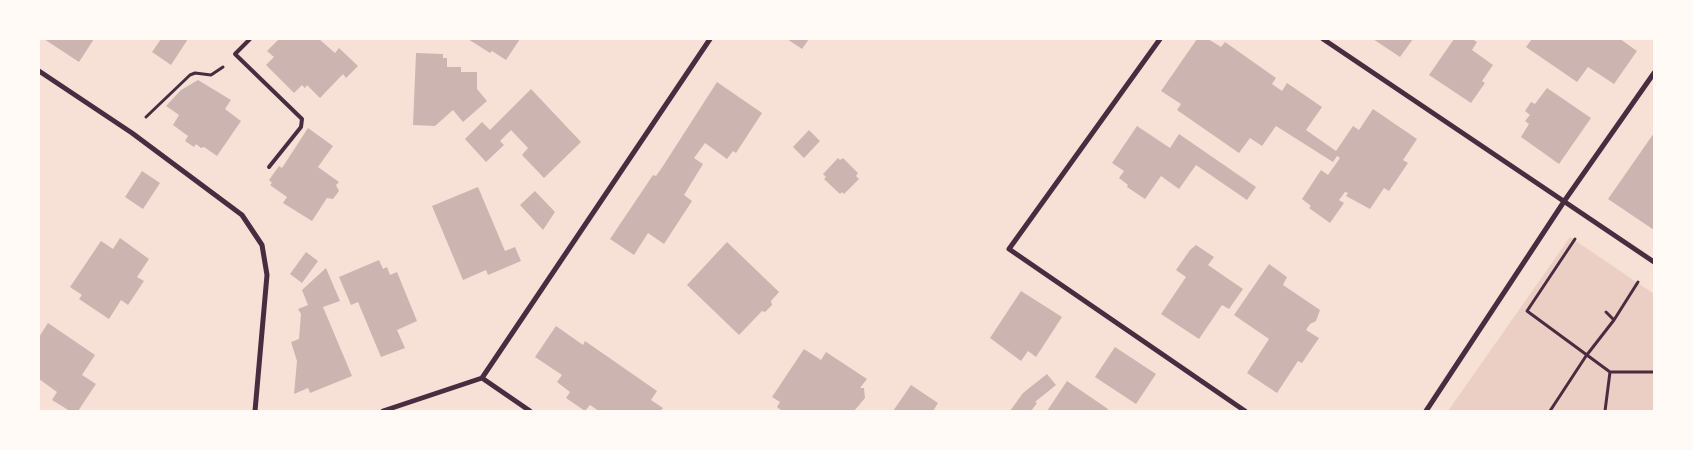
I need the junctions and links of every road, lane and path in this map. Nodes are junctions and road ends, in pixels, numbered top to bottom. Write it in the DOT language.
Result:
graph roads {
  1 [pos="250,39"];
  2 [pos="709,39"];
  3 [pos="1160,39"];
  4 [pos="1322,39"];
  5 [pos="235,54"];
  6 [pos="39,71"];
  7 [pos="1654,73"];
  8 [pos="132,133"];
  9 [pos="269,167"];
  10 [pos="1565,200"];
  11 [pos="1575,238"];
  12 [pos="1654,262"];
  13 [pos="1638,282"];
  14 [pos="1606,312"];
  15 [pos="1614,320"];
  16 [pos="1586,356"];
  17 [pos="1610,372"];
  18 [pos="1654,372"];
  19 [pos="482,378"];
  20 [pos="255,411"];
  21 [pos="382,411"];
  22 [pos="530,411"];
  23 [pos="1245,411"];
  24 [pos="1426,411"];
  25 [pos="1550,411"];
  26 [pos="1605,411"];
  1 -- 5 [label="lane"];
  2 -- 19 [label="street"];
  3 -- 23 [label="street"];
  4 -- 10 [label="street"];
  5 -- 8 [label="path"];
  5 -- 9 [label="lane"];
  6 -- 8 [label="street"];
  7 -- 10 [label="street"];
  8 -- 20 [label="street"];
  10 -- 12 [label="street"];
  10 -- 24 [label="street"];
  11 -- 16 [label="path"];
  13 -- 15 [label="path"];
  14 -- 15 [label="path"];
  15 -- 16 [label="path"];
  16 -- 17 [label="path"];
  16 -- 25 [label="path"];
  17 -- 18 [label="path"];
  17 -- 26 [label="path"];
  19 -- 21 [label="street"];
  19 -- 22 [label="street"];
}
